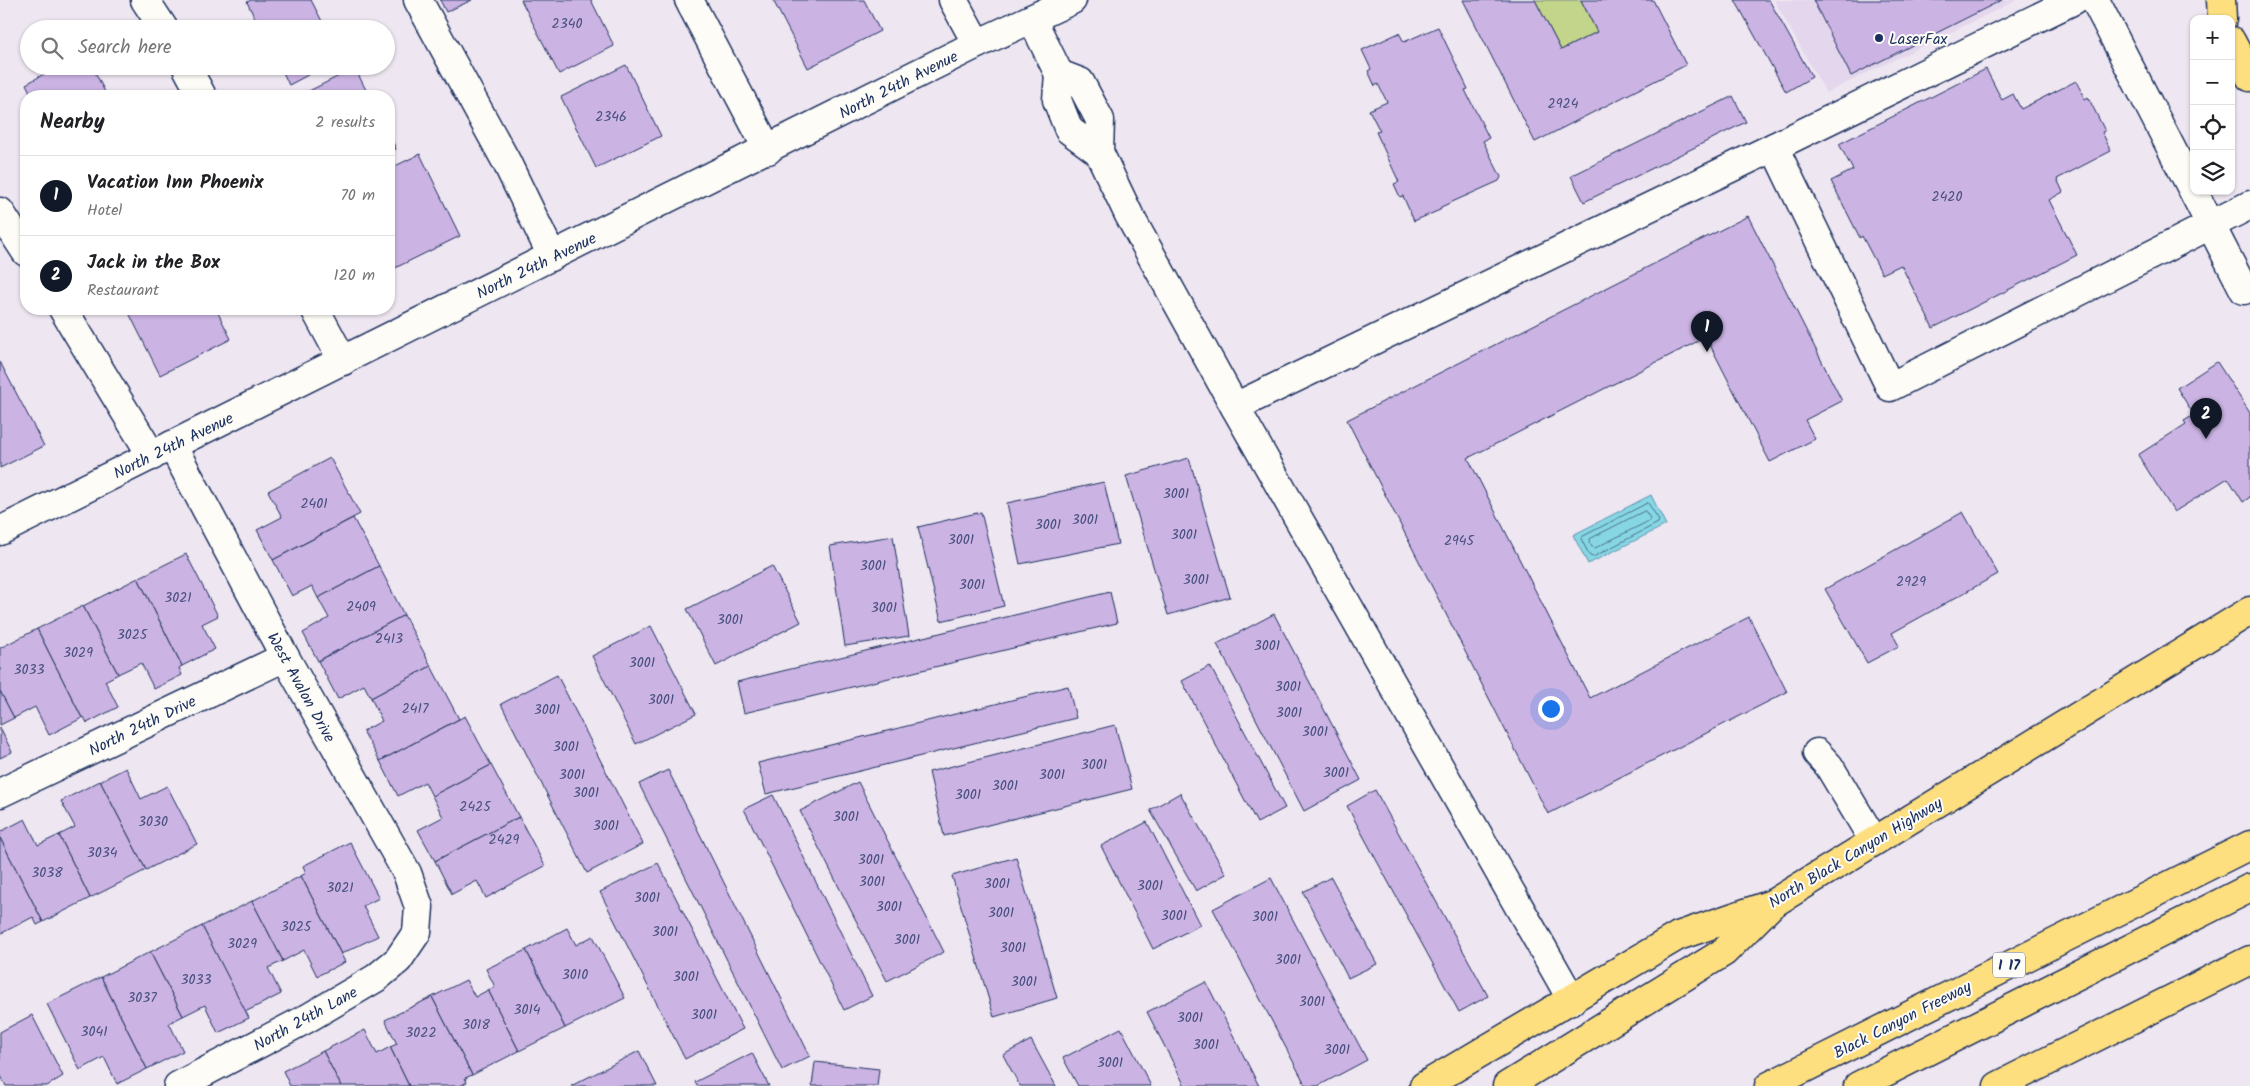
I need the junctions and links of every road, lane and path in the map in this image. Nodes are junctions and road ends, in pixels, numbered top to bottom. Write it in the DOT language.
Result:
graph roads {
  1 [pos="145,0"];
  2 [pos="418,0"];
  3 [pos="689,0"];
  4 [pos="953,0"];
  5 [pos="1072,0"];
  6 [pos="2074,0"];
  7 [pos="2095,0"];
  8 [pos="2221,0"];
  9 [pos="2222,15"];
  10 [pos="1032,19"];
  11 [pos="158,20"];
  12 [pos="978,44"];
  13 [pos="2235,49"];
  14 [pos="191,75"];
  15 [pos="2250,77"];
  16 [pos="199,90"];
  17 [pos="1774,147"];
  18 [pos="768,150"];
  19 [pos="2250,205"];
  20 [pos="0,212"];
  21 [pos="2209,226"];
  22 [pos="20,243"];
  23 [pos="552,256"];
  24 [pos="2244,290"];
  25 [pos="67,315"];
  26 [pos="318,315"];
  27 [pos="343,361"];
  28 [pos="1235,407"];
  29 [pos="162,450"];
  30 [pos="0,531"];
  31 [pos="2250,611"];
  32 [pos="285,657"];
  33 [pos="1817,753"];
  34 [pos="0,793"];
  35 [pos="1874,841"];
  36 [pos="2250,845"];
  37 [pos="2250,888"];
  38 [pos="1772,904"];
  39 [pos="417,932"];
  40 [pos="2250,960"];
  41 [pos="1572,1000"];
  42 [pos="178,1086"];
  43 [pos="1424,1086"];
  44 [pos="1508,1086"];
  45 [pos="1768,1086"];
  46 [pos="1858,1086"];
  47 [pos="1998,1086"];
  1 -- 11 [label="street"];
  2 -- 23 [label="street"];
  3 -- 18 [label="street"];
  4 -- 12 [label="street"];
  5 -- 10 [label="street, North 24th Avenue"];
  6 -- 17 [label="street"];
  7 -- 21 [label="street"];
  8 -- 9 [label="main road"];
  10 -- 12 [label="street, North 24th Avenue"];
  10 -- 28 [label="street"];
  12 -- 18 [label="street, North 24th Avenue"];
  13 -- 15 [label="main road"];
  14 -- 16 [label="street"];
  17 -- 21 [label="street"];
  17 -- 28 [label="street"];
  18 -- 23 [label="street, North 24th Avenue"];
  19 -- 21 [label="street"];
  20 -- 22 [label="street"];
  21 -- 24 [label="street"];
  23 -- 27 [label="street, North 24th Avenue"];
  25 -- 29 [label="street, West Avalon Drive"];
  26 -- 27 [label="street"];
  27 -- 29 [label="street, North 24th Avenue"];
  28 -- 41 [label="street"];
  29 -- 30 [label="street, North 24th Avenue"];
  29 -- 32 [label="street, West Avalon Drive"];
  31 -- 35 [label="main road, North Black Canyon Highway"];
  32 -- 34 [label="street, North 24th Drive"];
  32 -- 39 [label="street, West Avalon Drive"];
  33 -- 35 [label="street"];
  35 -- 38 [label="main road, North Black Canyon Highway"];
  36 -- 45 [label="main road, Black Canyon Freeway / I 17"];
  37 -- 46 [label="main road"];
  38 -- 41 [label="main road, North Black Canyon Highway"];
  38 -- 44 [label="main road"];
  39 -- 42 [label="street, North 24th Lane"];
  40 -- 47 [label="main road"];
  41 -- 43 [label="main road, North Black Canyon Highway"];
}
